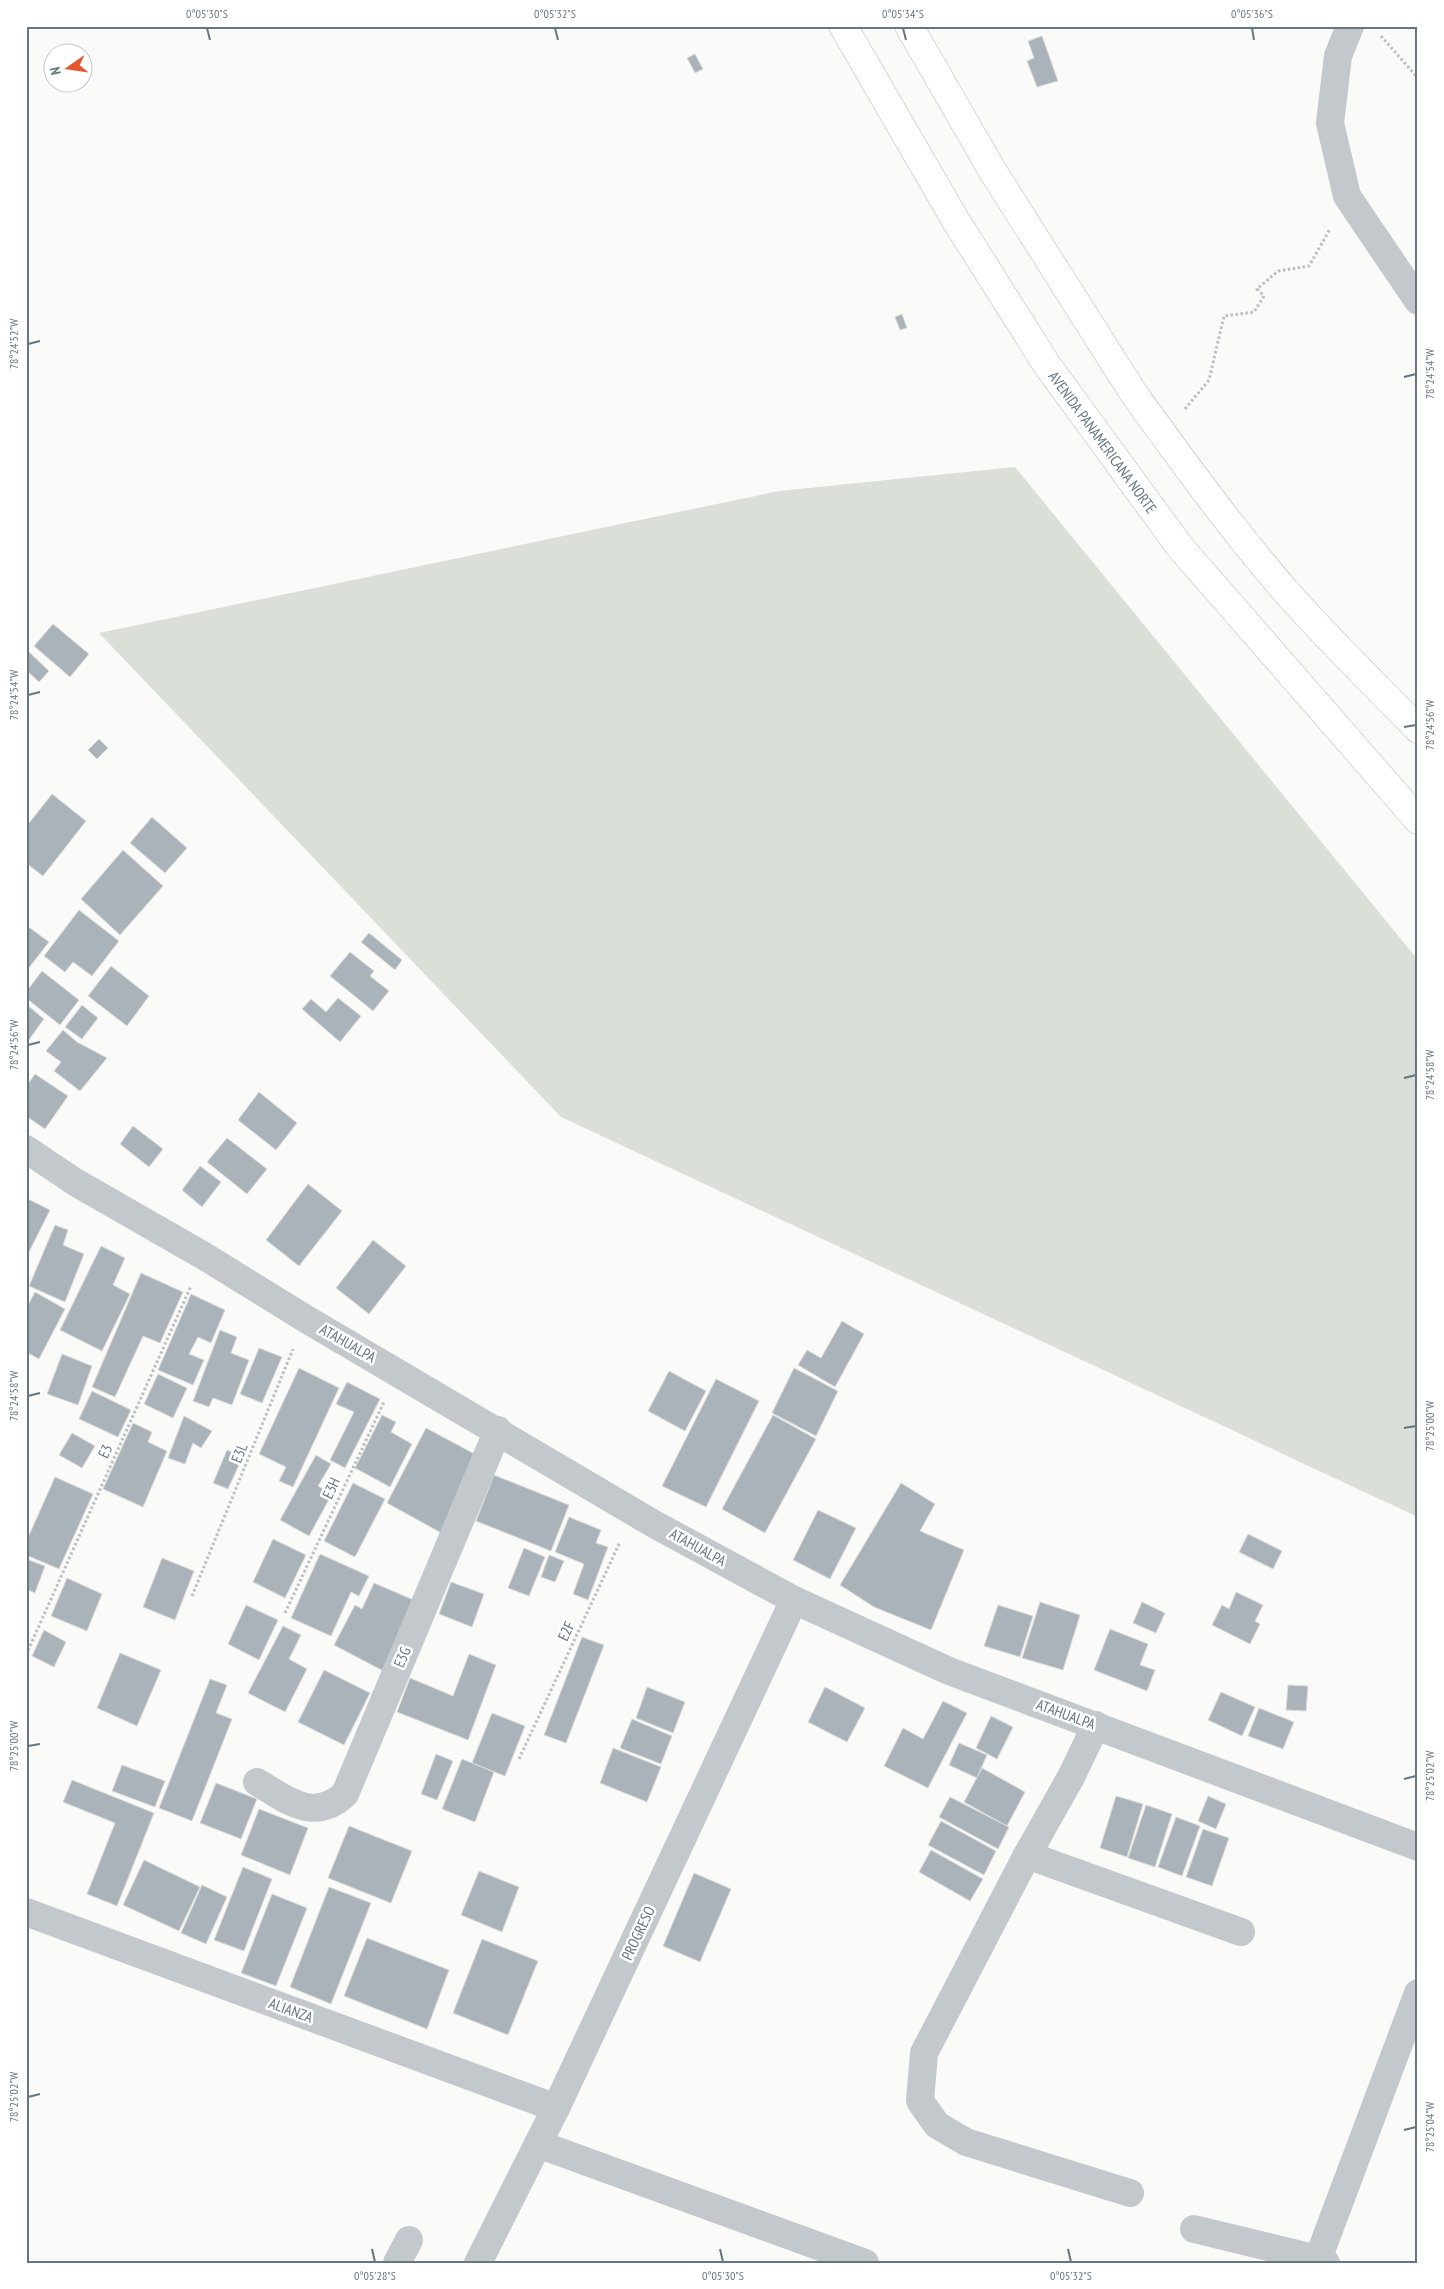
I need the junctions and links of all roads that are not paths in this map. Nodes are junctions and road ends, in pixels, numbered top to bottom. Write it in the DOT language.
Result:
graph roads {
  1 [pos="843,26"];
  2 [pos="910,26"];
  3 [pos="1350,26"];
  4 [pos="1418,301"];
  5 [pos="1418,729"];
  6 [pos="1418,820"];
  7 [pos="26,1149"];
  8 [pos="498,1430"];
  9 [pos="794,1600"];
  10 [pos="1096,1725"];
  11 [pos="258,1782"];
  12 [pos="1418,1847"];
  13 [pos="1027,1855"];
  14 [pos="26,1912"];
  15 [pos="1240,1932"];
  16 [pos="1418,1993"];
  17 [pos="556,2108"];
  18 [pos="538,2144"];
  19 [pos="1130,2193"];
  20 [pos="1194,2229"];
  21 [pos="1322,2261"];
  22 [pos="478,2263"];
  23 [pos="864,2263"];
  1 -- 6 [label="highway, AVENIDA PANAMERICANA NORTE"];
  2 -- 5 [label="highway"];
  3 -- 4 [label="street"];
  7 -- 8 [label="street, ATAHUALPA"];
  8 -- 9 [label="street, ATAHUALPA"];
  8 -- 11 [label="street, E3G"];
  9 -- 10 [label="street, ATAHUALPA"];
  9 -- 17 [label="street, PROGRESO"];
  10 -- 12 [label="street, ATAHUALPA"];
  10 -- 13 [label="street"];
  13 -- 15 [label="street"];
  13 -- 19 [label="street"];
  14 -- 17 [label="street, ALIANZA"];
  16 -- 21 [label="street"];
  17 -- 18 [label="street, PROGRESO"];
  18 -- 22 [label="street, PROGRESO"];
  18 -- 23 [label="street"];
  20 -- 21 [label="street"];
}
